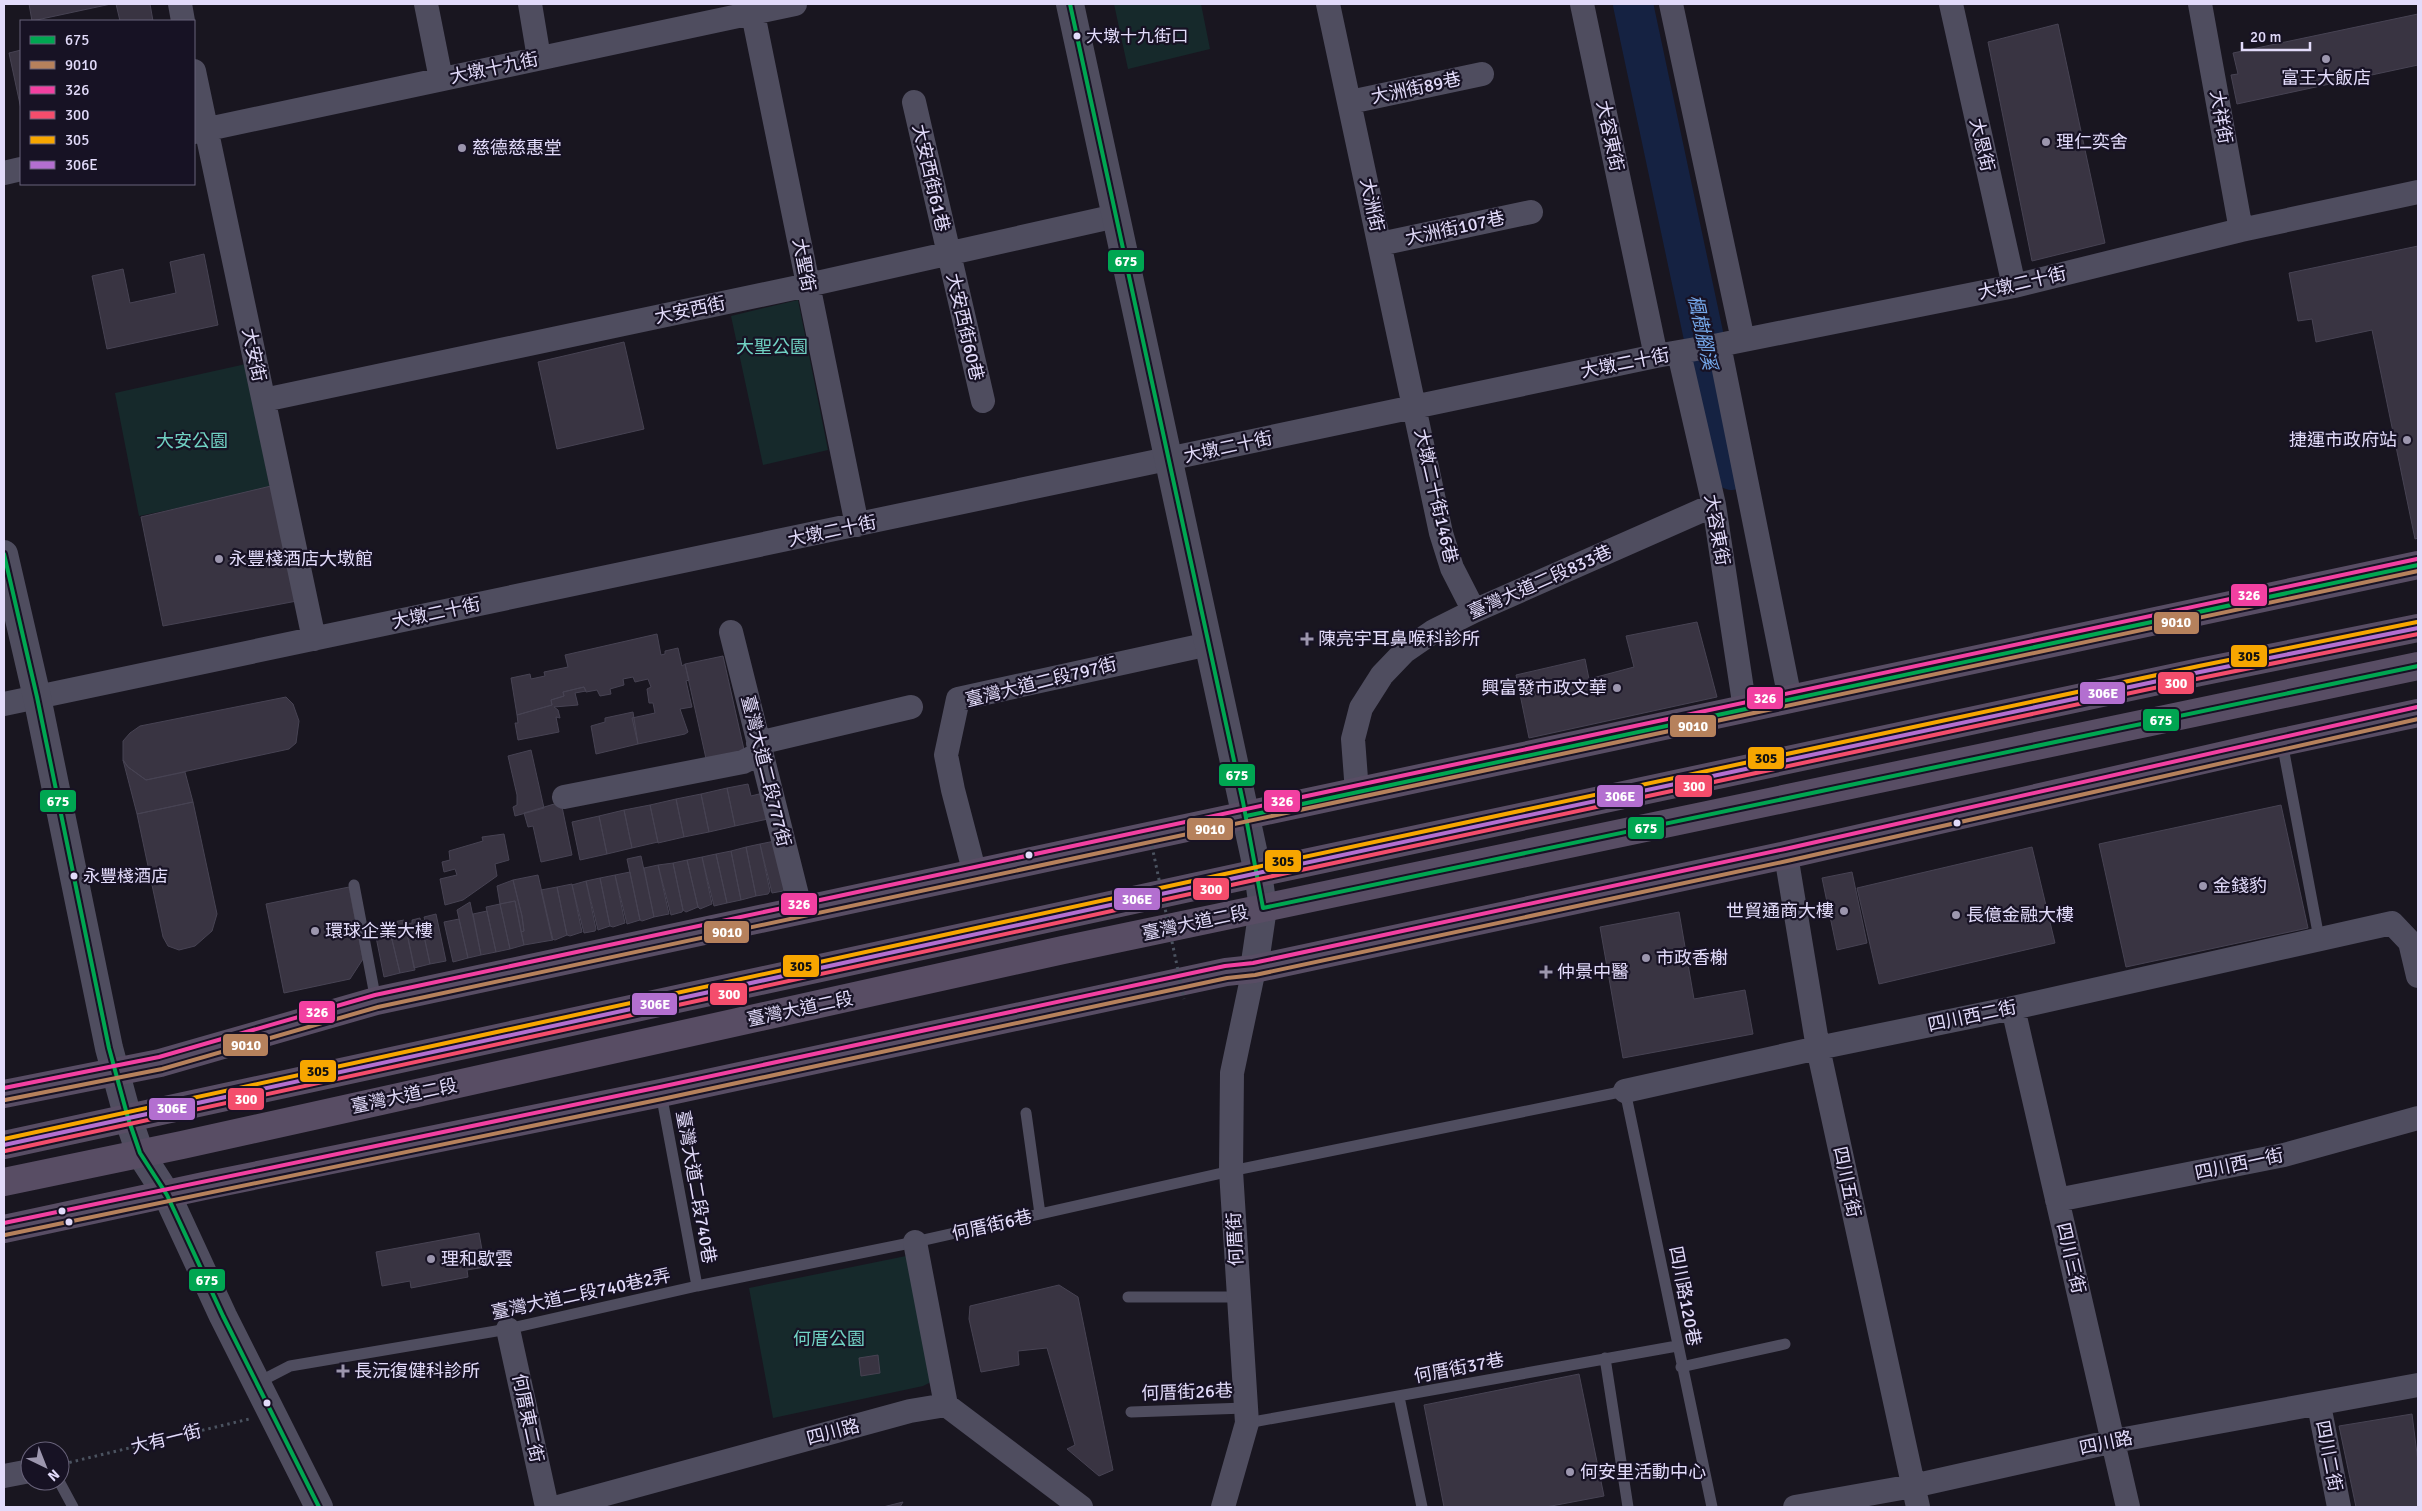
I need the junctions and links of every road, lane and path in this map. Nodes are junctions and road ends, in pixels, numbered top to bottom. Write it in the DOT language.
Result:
graph roads {
  1 [pos="180,4"];
  2 [pos="426,4"];
  3 [pos="530,4"];
  4 [pos="795,4"];
  5 [pos="1070,4"];
  6 [pos="1328,4"];
  7 [pos="1582,4"];
  8 [pos="1671,4"];
  9 [pos="1951,4"];
  10 [pos="2200,4"];
  11 [pos="752,8"];
  12 [pos="183,20"];
  13 [pos="539,58"];
  14 [pos="1482,74"];
  15 [pos="441,79"];
  16 [pos="195,81"];
  17 [pos="914,102"];
  18 [pos="1350,102"];
  19 [pos="200,131"];
  20 [pos="20,169"];
  21 [pos="4,173"];
  22 [pos="2418,192"];
  23 [pos="1530,212"];
  24 [pos="1116,216"];
  25 [pos="2241,230"];
  26 [pos="1380,244"];
  27 [pos="948,254"];
  28 [pos="808,285"];
  29 [pos="2014,286"];
  30 [pos="1742,340"];
  31 [pos="1719,345"];
  32 [pos="1679,353"];
  33 [pos="1656,356"];
  34 [pos="264,400"];
  35 [pos="983,401"];
  36 [pos="1415,407"];
  37 [pos="1169,460"];
  38 [pos="1714,505"];
  39 [pos="857,525"];
  40 [pos="4,554"];
  41 [pos="2418,565"];
  42 [pos="1474,611"];
  43 [pos="2418,628"];
  44 [pos="731,632"];
  45 [pos="314,639"];
  46 [pos="1208,644"];
  47 [pos="2418,666"];
  48 [pos="37,697"];
  49 [pos="1790,699"];
  50 [pos="4,704"];
  51 [pos="912,707"];
  52 [pos="1746,709"];
  53 [pos="2418,713"];
  54 [pos="2282,742"];
  55 [pos="760,748"];
  56 [pos="1357,792"];
  57 [pos="564,797"];
  58 [pos="1246,816"];
  59 [pos="1148,827"];
  60 [pos="1786,855"];
  61 [pos="1258,873"];
  62 [pos="975,874"];
  63 [pos="354,885"];
  64 [pos="1263,908"];
  65 [pos="801,911"];
  66 [pos="2319,938"];
  67 [pos="1254,969"];
  68 [pos="2418,976"];
  69 [pos="1184,999"];
  70 [pos="376,1001"];
  71 [pos="2014,1008"];
  72 [pos="1818,1048"];
  73 [pos="116,1071"];
  74 [pos="1625,1091"];
  75 [pos="661,1093"];
  76 [pos="4,1094"];
  77 [pos="1026,1113"];
  78 [pos="128,1118"];
  79 [pos="2418,1118"];
  80 [pos="4,1145"];
  81 [pos="140,1153"];
  82 [pos="1231,1171"];
  83 [pos="4,1182"];
  84 [pos="167,1195"];
  85 [pos="2057,1200"];
  86 [pos="1040,1214"];
  87 [pos="4,1228"];
  88 [pos="915,1242"];
  89 [pos="697,1286"];
  90 [pos="1128,1297"];
  91 [pos="1239,1297"];
  92 [pos="508,1329"];
  93 [pos="1785,1344"];
  94 [pos="1677,1346"];
  95 [pos="1606,1358"];
  96 [pos="1681,1367"];
  97 [pos="256,1383"];
  98 [pos="2418,1386"];
  99 [pos="1399,1397"];
  100 [pos="2319,1404"];
  101 [pos="946,1405"];
  102 [pos="1131,1412"];
  103 [pos="272,1414"];
  104 [pos="1246,1415"];
  105 [pos="2114,1441"];
  106 [pos="70,1462"];
  107 [pos="20,1473"];
  108 [pos="4,1476"];
  109 [pos="64,1491"];
  110 [pos="1915,1497"];
  111 [pos="73,1507"];
  112 [pos="318,1507"];
  113 [pos="547,1507"];
  114 [pos="558,1507"];
  115 [pos="1081,1507"];
  116 [pos="1223,1507"];
  117 [pos="1422,1507"];
  118 [pos="1628,1507"];
  119 [pos="1712,1507"];
  120 [pos="1796,1507"];
  121 [pos="2128,1507"];
  122 [pos="2339,1507"];
  1 -- 12 [label="street"];
  2 -- 15 [label="street"];
  3 -- 13 [label="street"];
  4 -- 11 [label="street, 大墩十九街"];
  5 -- 24 [label="street"];
  6 -- 18 [label="street, 大洲街"];
  7 -- 33 [label="street, 大容東街"];
  8 -- 30 [label="street"];
  9 -- 29 [label="street, 大恩街"];
  10 -- 25 [label="street, 大祥街"];
  11 -- 13 [label="street, 大墩十九街"];
  11 -- 28 [label="street, 大聖街"];
  13 -- 15 [label="street, 大墩十九街"];
  14 -- 18 [label="street, 大洲街89巷"];
  15 -- 19 [label="street, 大墩十九街"];
  16 -- 19 [label="street, 大安街"];
  17 -- 27 [label="street, 大安西街61巷"];
  18 -- 26 [label="street, 大洲街"];
  19 -- 34 [label="street, 大安街"];
  20 -- 21 [label="street"];
  22 -- 25 [label="street, 大墩二十街"];
  23 -- 26 [label="street, 大洲街107巷"];
  24 -- 27 [label="street, 大安西街"];
  24 -- 37 [label="street"];
  25 -- 29 [label="street, 大墩二十街"];
  26 -- 36 [label="street, 大洲街"];
  27 -- 28 [label="street, 大安西街"];
  27 -- 35 [label="street, 大安西街60巷"];
  28 -- 34 [label="street, 大安西街"];
  28 -- 39 [label="street, 大聖街"];
  29 -- 30 [label="street, 大墩二十街"];
  30 -- 31 [label="street, 大墩二十街"];
  31 -- 32 [label="street, 大墩二十街"];
  31 -- 49 [label="street"];
  32 -- 33 [label="street, 大墩二十街"];
  32 -- 38 [label="street, 大容東街"];
  33 -- 36 [label="street, 大墩二十街"];
  34 -- 45 [label="street, 大安街"];
  36 -- 37 [label="street, 大墩二十街"];
  36 -- 42 [label="street, 大墩二十街146巷"];
  37 -- 39 [label="street, 大墩二十街"];
  37 -- 46 [label="street"];
  38 -- 42 [label="street, 臺灣大道二段833巷"];
  38 -- 52 [label="street, 大容東街"];
  39 -- 45 [label="street, 大墩二十街"];
  40 -- 48 [label="street"];
  41 -- 49 [label="main road"];
  42 -- 56 [label="street, 臺灣大道二段833巷"];
  43 -- 61 [label="main road, 臺灣大道二段"];
  44 -- 55 [label="street, 臺灣大道二段777街"];
  45 -- 48 [label="street, 大墩二十街"];
  46 -- 58 [label="street"];
  46 -- 62 [label="street, 臺灣大道二段797街"];
  47 -- 64 [label="main road, 臺灣大道二段"];
  48 -- 50 [label="street, 大墩二十街"];
  48 -- 73 [label="street"];
  49 -- 52 [label="main road"];
  51 -- 55 [label="street"];
  52 -- 56 [label="main road"];
  53 -- 54 [label="main road"];
  54 -- 60 [label="main road"];
  54 -- 66 [label="lane"];
  55 -- 57 [label="street"];
  55 -- 65 [label="street, 臺灣大道二段777街"];
  56 -- 58 [label="main road"];
  58 -- 61 [label="street"];
  58 -- 62 [label="main road"];
  59 -- 69 [label="path, bridge"];
  60 -- 67 [label="main road"];
  60 -- 72 [label="street, 四川五街"];
  61 -- 64 [label="street"];
  61 -- 78 [label="main road, 臺灣大道二段"];
  62 -- 65 [label="main road"];
  63 -- 70 [label="lane"];
  64 -- 67 [label="street"];
  64 -- 81 [label="main road, 臺灣大道二段"];
  65 -- 70 [label="main road"];
  66 -- 68 [label="street, 四川西二街"];
  66 -- 71 [label="street, 四川西二街"];
  67 -- 75 [label="main road"];
  67 -- 82 [label="street, 何厝街"];
  70 -- 73 [label="main road"];
  71 -- 72 [label="street, 四川西二街"];
  71 -- 85 [label="street, 四川三街"];
  72 -- 74 [label="street, 四川西二街"];
  72 -- 110 [label="street, 四川五街"];
  73 -- 76 [label="main road"];
  73 -- 78 [label="street"];
  74 -- 82 [label="lane, 何厝街6巷"];
  74 -- 94 [label="lane, 四川路120巷"];
  75 -- 84 [label="main road"];
  75 -- 89 [label="lane, 臺灣大道二段740巷"];
  77 -- 86 [label="lane"];
  78 -- 80 [label="main road, 臺灣大道二段"];
  78 -- 81 [label="street"];
  79 -- 85 [label="street, 四川西一街"];
  81 -- 83 [label="main road, 臺灣大道二段"];
  81 -- 84 [label="street"];
  82 -- 86 [label="lane, 何厝街6巷"];
  82 -- 91 [label="street, 何厝街"];
  84 -- 87 [label="main road"];
  84 -- 97 [label="street"];
  85 -- 105 [label="street, 四川三街"];
  86 -- 88 [label="lane, 何厝街6巷"];
  88 -- 89 [label="lane, 臺灣大道二段740巷2弄"];
  88 -- 101 [label="street"];
  89 -- 92 [label="lane, 臺灣大道二段740巷2弄"];
  90 -- 91 [label="lane"];
  91 -- 104 [label="street, 何厝街"];
  92 -- 97 [label="lane, 臺灣大道二段740巷2弄"];
  92 -- 113 [label="street, 何厝東二街"];
  93 -- 96 [label="lane"];
  94 -- 95 [label="lane, 何厝街37巷"];
  94 -- 96 [label="lane, 四川路120巷"];
  95 -- 99 [label="lane, 何厝街37巷"];
  95 -- 118 [label="lane"];
  96 -- 119 [label="lane, 四川路120巷"];
  97 -- 103 [label="street"];
  98 -- 100 [label="street, 四川路"];
  99 -- 104 [label="lane, 何厝街37巷"];
  99 -- 117 [label="lane"];
  100 -- 105 [label="street, 四川路"];
  100 -- 122 [label="street, 四川二街"];
  101 -- 114 [label="street, 四川路"];
  101 -- 115 [label="street"];
  102 -- 104 [label="lane, 何厝街26巷"];
  103 -- 106 [label="path, 大有一街"];
  103 -- 112 [label="street"];
  104 -- 116 [label="street, 何厝街"];
  105 -- 110 [label="street, 四川路"];
  105 -- 121 [label="street, 四川三街"];
  107 -- 108 [label="street"];
  109 -- 111 [label="lane"];
  110 -- 120 [label="street, 四川路"];
}
